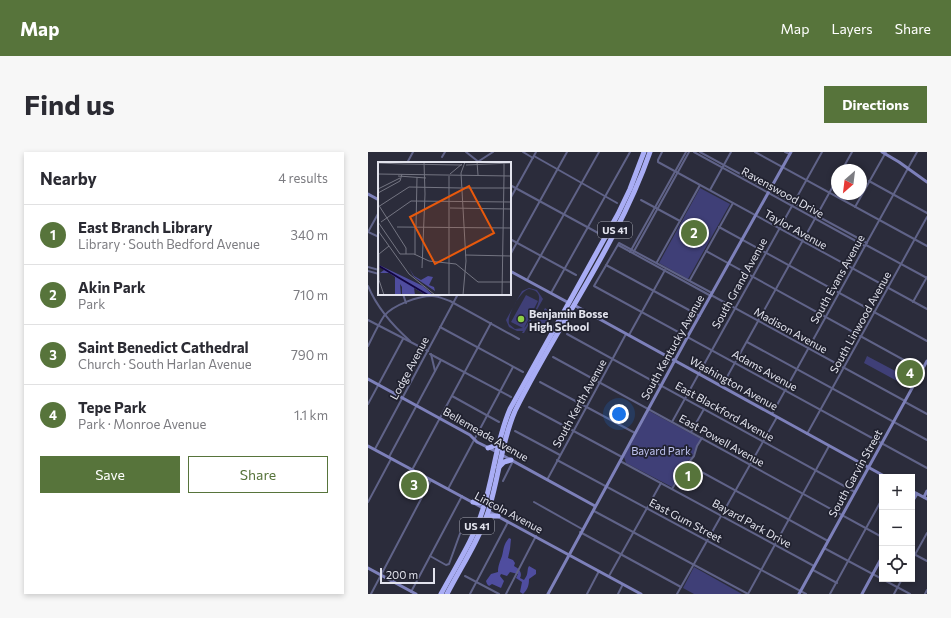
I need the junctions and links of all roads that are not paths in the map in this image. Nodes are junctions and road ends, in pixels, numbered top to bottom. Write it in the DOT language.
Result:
graph roads {
  1 [pos="413,152"];
  2 [pos="445,152"];
  3 [pos="466,152"];
  4 [pos="492,152"];
  5 [pos="523,152"];
  6 [pos="536,152"];
  7 [pos="567,152"];
  8 [pos="599,152"];
  9 [pos="630,152"];
  10 [pos="644,152"];
  11 [pos="650,152"];
  12 [pos="662,152"];
  13 [pos="686,152"];
  14 [pos="689,152"];
  15 [pos="694,152"];
  16 [pos="700,152"];
  17 [pos="731,152"];
  18 [pos="755,152"];
  19 [pos="785,152"];
  20 [pos="822,152"];
  21 [pos="852,152"];
  22 [pos="917,152"];
  23 [pos="790,153"];
  24 [pos="884,153"];
  25 [pos="442,157"];
  26 [pos="533,157"];
  27 [pos="408,162"];
  28 [pos="478,162"];
  29 [pos="845,164"];
  30 [pos="723,166"];
  31 [pos="783,167"];
  32 [pos="908,168"];
  33 [pos="558,170"];
  34 [pos="676,172"];
  35 [pos="806,180"];
  36 [pos="869,181"];
  37 [pos="927,182"];
  38 [pos="582,183"];
  39 [pos="700,185"];
  40 [pos="511,186"];
  41 [pos="516,188"];
  42 [pos="710,190"];
  43 [pos="769,192"];
  44 [pos="830,193"];
  45 [pos="368,194"];
  46 [pos="894,194"];
  47 [pos="605,196"];
  48 [pos="511,197"];
  49 [pos="378,199"];
  50 [pos="641,200"];
  51 [pos="540,202"];
  52 [pos="617,203"];
  53 [pos="733,203"];
  54 [pos="792,204"];
  55 [pos="855,207"];
  56 [pos="656,208"];
  57 [pos="927,213"];
  58 [pos="378,214"];
  59 [pos="564,215"];
  60 [pos="756,216"];
  61 [pos="816,217"];
  62 [pos="927,217"];
  63 [pos="880,220"];
  64 [pos="680,221"];
  65 [pos="719,227"];
  66 [pos="588,228"];
  67 [pos="779,228"];
  68 [pos="368,232"];
  69 [pos="600,234"];
  70 [pos="378,237"];
  71 [pos="915,239"];
  72 [pos="511,240"];
  73 [pos="742,240"];
  74 [pos="803,241"];
  75 [pos="517,243"];
  76 [pos="866,245"];
  77 [pos="927,246"];
  78 [pos="631,250"];
  79 [pos="706,251"];
  80 [pos="634,252"];
  81 [pos="765,252"];
  82 [pos="511,253"];
  83 [pos="600,253"];
  84 [pos="540,256"];
  85 [pos="656,264"];
  86 [pos="729,264"];
  87 [pos="901,264"];
  88 [pos="606,265"];
  89 [pos="789,265"];
  90 [pos="368,267"];
  91 [pos="564,269"];
  92 [pos="665,269"];
  93 [pos="852,269"];
  94 [pos="378,270"];
  95 [pos="368,271"];
  96 [pos="511,272"];
  97 [pos="378,274"];
  98 [pos="576,275"];
  99 [pos="752,277"];
  100 [pos="927,277"];
  101 [pos="527,280"];
  102 [pos="689,282"];
  103 [pos="368,286"];
  104 [pos="888,288"];
  105 [pos="775,290"];
  106 [pos="654,291"];
  107 [pos="551,293"];
  108 [pos="839,293"];
  109 [pos="403,295"];
  110 [pos="457,295"];
  111 [pos="711,295"];
  112 [pos="406,302"];
  113 [pos="913,302"];
  114 [pos="453,303"];
  115 [pos="571,304"];
  116 [pos="734,308"];
  117 [pos="927,309"];
  118 [pos="642,312"];
  119 [pos="874,312"];
  120 [pos="385,315"];
  121 [pos="700,316"];
  122 [pos="825,317"];
  123 [pos="368,320"];
  124 [pos="758,321"];
  125 [pos="491,324"];
  126 [pos="379,326"];
  127 [pos="440,327"];
  128 [pos="567,334"];
  129 [pos="627,335"];
  130 [pos="688,336"];
  131 [pos="861,336"];
  132 [pos="403,338"];
  133 [pos="519,338"];
  134 [pos="927,341"];
  135 [pos="747,342"];
  136 [pos="412,343"];
  137 [pos="368,346"];
  138 [pos="478,348"];
  139 [pos="808,348"];
  140 [pos="711,350"];
  141 [pos="428,351"];
  142 [pos="430,354"];
  143 [pos="553,357"];
  144 [pos="613,358"];
  145 [pos="441,360"];
  146 [pos="675,361"];
  147 [pos="927,361"];
  148 [pos="735,363"];
  149 [pos="513,367"];
  150 [pos="844,368"];
  151 [pos="797,369"];
  152 [pos="923,369"];
  153 [pos="435,371"];
  154 [pos="927,371"];
  155 [pos="465,372"];
  156 [pos="523,372"];
  157 [pos="533,374"];
  158 [pos="698,374"];
  159 [pos="368,379"];
  160 [pos="540,382"];
  161 [pos="600,382"];
  162 [pos="378,385"];
  163 [pos="661,385"];
  164 [pos="722,386"];
  165 [pos="832,389"];
  166 [pos="500,391"];
  167 [pos="785,391"];
  168 [pos="452,396"];
  169 [pos="511,397"];
  170 [pos="402,398"];
  171 [pos="685,398"];
  172 [pos="905,402"];
  173 [pos="368,404"];
  174 [pos="417,405"];
  175 [pos="587,406"];
  176 [pos="529,407"];
  177 [pos="648,409"];
  178 [pos="704,409"];
  179 [pos="820,410"];
  180 [pos="772,414"];
  181 [pos="927,414"];
  182 [pos="487,415"];
  183 [pos="777,417"];
  184 [pos="440,418"];
  185 [pos="498,422"];
  186 [pos="672,422"];
  187 [pos="893,422"];
  188 [pos="515,431"];
  189 [pos="573,431"];
  190 [pos="691,432"];
  191 [pos="635,433"];
  192 [pos="807,434"];
  193 [pos="702,438"];
  194 [pos="474,439"];
  195 [pos="927,440"];
  196 [pos="763,441"];
  197 [pos="499,442"];
  198 [pos="881,444"];
  199 [pos="369,446"];
  200 [pos="829,446"];
  201 [pos="488,448"];
  202 [pos="375,450"];
  203 [pos="368,451"];
  204 [pos="499,454"];
  205 [pos="560,455"];
  206 [pos="390,458"];
  207 [pos="621,459"];
  208 [pos="512,460"];
  209 [pos="558,460"];
  210 [pos="687,464"];
  211 [pos="750,465"];
  212 [pos="499,468"];
  213 [pos="868,468"];
  214 [pos="927,468"];
  215 [pos="412,470"];
  216 [pos="816,470"];
  217 [pos="880,474"];
  218 [pos="432,480"];
  219 [pos="547,480"];
  220 [pos="503,481"];
  221 [pos="661,483"];
  222 [pos="606,486"];
  223 [pos="448,488"];
  224 [pos="672,489"];
  225 [pos="736,490"];
  226 [pos="927,491"];
  227 [pos="854,492"];
  228 [pos="803,494"];
  229 [pos="917,494"];
  230 [pos="462,496"];
  231 [pos="487,496"];
  232 [pos="915,497"];
  233 [pos="925,498"];
  234 [pos="368,502"];
  235 [pos="473,502"];
  236 [pos="534,502"];
  237 [pos="879,505"];
  238 [pos="595,506"];
  239 [pos="647,508"];
  240 [pos="486,509"];
  241 [pos="592,510"];
  242 [pos="498,516"];
  243 [pos="721,516"];
  244 [pos="842,516"];
  245 [pos="789,520"];
  246 [pos="485,521"];
  247 [pos="508,522"];
  248 [pos="462,528"];
  249 [pos="866,529"];
  250 [pos="581,530"];
  251 [pos="633,533"];
  252 [pos="927,533"];
  253 [pos="536,536"];
  254 [pos="879,536"];
  255 [pos="707,541"];
  256 [pos="828,541"];
  257 [pos="775,545"];
  258 [pos="824,548"];
  259 [pos="568,554"];
  260 [pos="621,555"];
  261 [pos="915,555"];
  262 [pos="430,556"];
  263 [pos="848,561"];
  264 [pos="927,562"];
  265 [pos="879,563"];
  266 [pos="694,565"];
  267 [pos="368,568"];
  268 [pos="813,568"];
  269 [pos="761,570"];
  270 [pos="598,571"];
  271 [pos="873,574"];
  272 [pos="381,575"];
  273 [pos="465,576"];
  274 [pos="609,576"];
  275 [pos="477,582"];
  276 [pos="900,582"];
  277 [pos="837,583"];
  278 [pos="623,584"];
  279 [pos="681,587"];
  280 [pos="897,587"];
  281 [pos="927,590"];
  282 [pos="412,592"];
  283 [pos="800,592"];
  284 [pos="371,594"];
  285 [pos="416,594"];
  286 [pos="441,594"];
  287 [pos="447,594"];
  288 [pos="470,594"];
  289 [pos="499,594"];
  290 [pos="506,594"];
  291 [pos="548,594"];
  292 [pos="586,594"];
  293 [pos="618,594"];
  294 [pos="641,594"];
  295 [pos="677,594"];
  296 [pos="748,594"];
  297 [pos="806,594"];
  298 [pos="830,594"];
  299 [pos="862,594"];
  300 [pos="894,594"];
  301 [pos="910,594"];
  302 [pos="925,594"];
  1 -- 27 [label="street"];
  2 -- 25 [label="street"];
  3 -- 28 [label="street"];
  4 -- 28 [label="street"];
  5 -- 26 [label="street"];
  6 -- 26 [label="street"];
  7 -- 33 [label="street"];
  8 -- 38 [label="street"];
  9 -- 47 [label="street"];
  10 -- 83 [label="highway, US 41"];
  11 -- 83 [label="highway, US 41"];
  12 -- 34 [label="street, Taylor Avenue"];
  13 -- 34 [label="street"];
  14 -- 34 [label="street"];
  15 -- 30 [label="street, Ravenswood Drive"];
  16 -- 30 [label="street, Ravenswood Drive"];
  17 -- 30 [label="street"];
  18 -- 31 [label="street"];
  19 -- 23 [label="street"];
  20 -- 35 [label="street, South Grand Avenue"];
  21 -- 29 [label="street"];
  22 -- 32 [label="street, South Evans Avenue"];
  23 -- 31 [label="street, South Kentucky Avenue"];
  24 -- 32 [label="street"];
  24 -- 36 [label="street"];
  26 -- 33 [label="street"];
  26 -- 41 [label="street"];
  30 -- 42 [label="street"];
  30 -- 43 [label="street, Ravenswood Drive"];
  31 -- 35 [label="street"];
  31 -- 43 [label="street, South Kentucky Avenue"];
  32 -- 37 [label="street"];
  32 -- 46 [label="street, South Evans Avenue"];
  33 -- 38 [label="street"];
  33 -- 51 [label="street"];
  34 -- 39 [label="street, Taylor Avenue"];
  34 -- 56 [label="street"];
  35 -- 44 [label="street"];
  35 -- 54 [label="street, South Grand Avenue"];
  36 -- 46 [label="street"];
  36 -- 55 [label="street"];
  38 -- 47 [label="street"];
  38 -- 59 [label="street"];
  39 -- 42 [label="street, Taylor Avenue"];
  39 -- 64 [label="street"];
  40 -- 41 [label="street"];
  41 -- 48 [label="street"];
  41 -- 51 [label="street"];
  42 -- 53 [label="street, Taylor Avenue"];
  43 -- 54 [label="street, Ravenswood Drive"];
  43 -- 60 [label="street, South Kentucky Avenue"];
  44 -- 55 [label="street"];
  44 -- 61 [label="street"];
  45 -- 49 [label="street"];
  46 -- 57 [label="street"];
  46 -- 63 [label="street, South Evans Avenue"];
  47 -- 52 [label="street"];
  47 -- 66 [label="street"];
  50 -- 56 [label="street"];
  51 -- 59 [label="street"];
  51 -- 75 [label="street"];
  53 -- 60 [label="street, Taylor Avenue"];
  53 -- 65 [label="street"];
  54 -- 61 [label="street, Ravenswood Drive"];
  54 -- 67 [label="street, South Grand Avenue"];
  55 -- 63 [label="street"];
  56 -- 64 [label="street"];
  56 -- 78 [label="street"];
  56 -- 80 [label="street"];
  58 -- 68 [label="street"];
  59 -- 66 [label="street"];
  59 -- 84 [label="street"];
  60 -- 67 [label="street, Taylor Avenue"];
  60 -- 73 [label="street, South Kentucky Avenue"];
  61 -- 74 [label="street"];
  61 -- 76 [label="street, Ravenswood Drive"];
  62 -- 71 [label="street, South Linwood Avenue"];
  63 -- 71 [label="street"];
  63 -- 76 [label="street, South Evans Avenue"];
  64 -- 85 [label="street"];
  65 -- 73 [label="street"];
  65 -- 79 [label="street"];
  66 -- 69 [label="street"];
  66 -- 91 [label="street"];
  67 -- 74 [label="street, Taylor Avenue"];
  67 -- 81 [label="street, South Grand Avenue"];
  68 -- 70 [label="street"];
  71 -- 77 [label="street"];
  71 -- 87 [label="street, South Linwood Avenue"];
  72 -- 75 [label="street"];
  73 -- 81 [label="street"];
  73 -- 86 [label="street, South Kentucky Avenue"];
  74 -- 89 [label="street"];
  74 -- 93 [label="street, Taylor Avenue"];
  75 -- 82 [label="street"];
  75 -- 84 [label="street"];
  76 -- 87 [label="street, Ravenswood Drive"];
  76 -- 93 [label="street, South Evans Avenue"];
  78 -- 80 [label="street, Madison Avenue"];
  78 -- 88 [label="street, Madison Avenue"];
  79 -- 86 [label="street"];
  79 -- 102 [label="street"];
  80 -- 85 [label="street, Madison Avenue"];
  81 -- 89 [label="street"];
  81 -- 99 [label="street, South Grand Avenue"];
  83 -- 115 [label="highway, US 41"];
  84 -- 91 [label="street"];
  84 -- 101 [label="street"];
  85 -- 92 [label="street, Madison Avenue"];
  86 -- 99 [label="street"];
  86 -- 111 [label="street, South Kentucky Avenue"];
  87 -- 100 [label="street, Ravenswood Drive"];
  87 -- 104 [label="street, South Linwood Avenue"];
  88 -- 106 [label="street"];
  88 -- 118 [label="street, Adams Avenue"];
  89 -- 105 [label="street"];
  89 -- 108 [label="street"];
  90 -- 94 [label="street"];
  91 -- 98 [label="street"];
  91 -- 107 [label="street"];
  92 -- 102 [label="street, Madison Avenue"];
  92 -- 106 [label="street, South Kerth Avenue"];
  93 -- 104 [label="street, Taylor Avenue"];
  93 -- 108 [label="street, South Evans Avenue"];
  95 -- 97 [label="street"];
  96 -- 101 [label="street, Washington Avenue"];
  99 -- 105 [label="street"];
  99 -- 116 [label="street, South Grand Avenue"];
  100 -- 113 [label="street"];
  101 -- 107 [label="street, Washington Avenue"];
  102 -- 111 [label="street, Madison Avenue"];
  103 -- 120 [label="street"];
  104 -- 113 [label="street, Taylor Avenue"];
  104 -- 119 [label="street, South Linwood Avenue"];
  105 -- 122 [label="street"];
  105 -- 124 [label="street"];
  106 -- 118 [label="street, South Kerth Avenue"];
  106 -- 121 [label="street"];
  107 -- 115 [label="street, Washington Avenue"];
  108 -- 119 [label="street"];
  108 -- 122 [label="street, South Evans Avenue"];
  109 -- 112 [label="street"];
  110 -- 114 [label="street, Lodge Avenue"];
  111 -- 116 [label="street, Madison Avenue"];
  111 -- 121 [label="street, South Kentucky Avenue"];
  112 -- 114 [label="street"];
  112 -- 120 [label="street"];
  113 -- 117 [label="street, Taylor Avenue"];
  114 -- 125 [label="street"];
  114 -- 127 [label="street, Lodge Avenue"];
  115 -- 129 [label="street, Washington Avenue"];
  115 -- 157 [label="highway, US 41"];
  116 -- 124 [label="street, Madison Avenue"];
  116 -- 140 [label="street, South Grand Avenue"];
  118 -- 129 [label="street, South Kerth Avenue"];
  118 -- 130 [label="street, Adams Avenue"];
  119 -- 131 [label="street, South Linwood Avenue"];
  119 -- 134 [label="street"];
  120 -- 126 [label="street"];
  120 -- 136 [label="street"];
  121 -- 130 [label="street, South Kentucky Avenue"];
  122 -- 131 [label="street"];
  122 -- 139 [label="street, South Evans Avenue"];
  123 -- 126 [label="street"];
  124 -- 135 [label="street"];
  124 -- 139 [label="street, Madison Avenue"];
  125 -- 133 [label="street"];
  125 -- 138 [label="street"];
  126 -- 132 [label="street"];
  126 -- 137 [label="street"];
  127 -- 138 [label="street"];
  127 -- 141 [label="street, Lodge Avenue"];
  128 -- 144 [label="street, East Blackford Avenue"];
  129 -- 144 [label="street, South Kerth Avenue"];
  129 -- 146 [label="street, Washington Avenue"];
  130 -- 140 [label="street, Adams Avenue"];
  130 -- 146 [label="street, South Kentucky Avenue"];
  131 -- 150 [label="street, South Linwood Avenue"];
  131 -- 152 [label="street"];
  132 -- 136 [label="street"];
  132 -- 162 [label="street"];
  135 -- 148 [label="street"];
  135 -- 151 [label="street"];
  136 -- 141 [label="street"];
  138 -- 149 [label="street"];
  138 -- 155 [label="street"];
  139 -- 150 [label="street, Madison Avenue"];
  139 -- 151 [label="street, South Evans Avenue"];
  140 -- 148 [label="street, Adams Avenue"];
  140 -- 158 [label="street, South Grand Avenue"];
  141 -- 142 [label="street"];
  141 -- 170 [label="street, Lodge Avenue"];
  142 -- 145 [label="street"];
  142 -- 153 [label="street"];
  143 -- 161 [label="street, East Powell Avenue"];
  144 -- 161 [label="street, South Kerth Avenue"];
  144 -- 163 [label="street, East Blackford Avenue"];
  145 -- 153 [label="street"];
  145 -- 155 [label="street"];
  146 -- 158 [label="street, Washington Avenue"];
  146 -- 163 [label="street, South Kentucky Avenue"];
  147 -- 152 [label="street, South Garvin Street"];
  148 -- 164 [label="street"];
  148 -- 167 [label="street, Adams Avenue"];
  149 -- 156 [label="street"];
  149 -- 166 [label="street"];
  150 -- 165 [label="street, South Linwood Avenue"];
  150 -- 172 [label="street, Madison Avenue"];
  151 -- 165 [label="street"];
  151 -- 167 [label="street, South Evans Avenue"];
  152 -- 154 [label="street"];
  152 -- 172 [label="street, South Garvin Street"];
  153 -- 174 [label="street"];
  155 -- 166 [label="street"];
  155 -- 168 [label="street"];
  157 -- 197 [label="highway, US 41"];
  157 -- 204 [label="highway, US 41"];
  158 -- 164 [label="street, Washington Avenue"];
  158 -- 171 [label="street, South Grand Avenue"];
  159 -- 162 [label="street, Bellemeade Avenue"];
  160 -- 175 [label="street"];
  161 -- 175 [label="street, South Kerth Avenue"];
  161 -- 177 [label="street, East Powell Avenue"];
  162 -- 170 [label="street, Bellemeade Avenue"];
  162 -- 173 [label="street"];
  163 -- 171 [label="street, East Blackford Avenue"];
  163 -- 177 [label="street, South Kentucky Avenue"];
  164 -- 180 [label="street, Washington Avenue"];
  165 -- 179 [label="street, South Linwood Avenue"];
  165 -- 187 [label="street"];
  166 -- 169 [label="street"];
  166 -- 182 [label="street"];
  167 -- 179 [label="street, Adams Avenue"];
  167 -- 180 [label="street, South Evans Avenue"];
  168 -- 182 [label="street"];
  168 -- 184 [label="street"];
  170 -- 174 [label="street, Bellemeade Avenue"];
  170 -- 202 [label="street, Lodge Avenue"];
  171 -- 178 [label="street, East Blackford Avenue"];
  171 -- 186 [label="street, South Grand Avenue"];
  172 -- 181 [label="street, Madison Avenue"];
  172 -- 187 [label="street, South Garvin Street"];
  174 -- 184 [label="street, Bellemeade Avenue"];
  174 -- 206 [label="street"];
  175 -- 189 [label="street, South Kerth Avenue"];
  175 -- 191 [label="street"];
  176 -- 189 [label="street, Bayard Park Drive"];
  177 -- 186 [label="street, East Powell Avenue"];
  177 -- 191 [label="street, South Kentucky Avenue"];
  178 -- 190 [label="street"];
  178 -- 196 [label="street, East Blackford Avenue"];
  179 -- 192 [label="street, South Linwood Avenue"];
  179 -- 198 [label="street, Adams Avenue"];
  180 -- 183 [label="street, Washington Avenue"];
  182 -- 185 [label="street"];
  182 -- 194 [label="street"];
  183 -- 192 [label="street, Washington Avenue"];
  183 -- 196 [label="street"];
  184 -- 194 [label="street, Bellemeade Avenue"];
  184 -- 215 [label="street"];
  186 -- 190 [label="street, East Powell Avenue"];
  187 -- 195 [label="street"];
  187 -- 198 [label="street, South Garvin Street"];
  188 -- 205 [label="street"];
  189 -- 205 [label="street, South Kerth Avenue"];
  189 -- 207 [label="street, Bayard Park Drive"];
  190 -- 193 [label="street, East Powell Avenue"];
  191 -- 207 [label="street, South Kentucky Avenue"];
  192 -- 200 [label="street, Washington Avenue"];
  193 -- 210 [label="street"];
  193 -- 211 [label="street, East Powell Avenue"];
  194 -- 201 [label="street, Bellemeade Avenue"];
  194 -- 223 [label="street"];
  196 -- 211 [label="street"];
  196 -- 216 [label="street, East Blackford Avenue"];
  197 -- 201 [label="highway"];
  197 -- 204 [label="highway, US 41"];
  198 -- 213 [label="street, South Garvin Street"];
  198 -- 214 [label="street, Adams Avenue"];
  199 -- 202 [label="street, Lincoln Avenue"];
  199 -- 203 [label="street"];
  200 -- 213 [label="street, Washington Avenue"];
  200 -- 216 [label="street"];
  201 -- 204 [label="street, Bellemeade Avenue"];
  202 -- 206 [label="street, Lincoln Avenue"];
  204 -- 208 [label="street, Bellemeade Avenue"];
  204 -- 212 [label="highway, US 41"];
  204 -- 231 [label="highway, US 41"];
  205 -- 209 [label="street, South Kerth Avenue"];
  206 -- 215 [label="street, Lincoln Avenue"];
  206 -- 234 [label="street"];
  207 -- 221 [label="street, Bayard Park Drive"];
  207 -- 222 [label="street, South Kentucky Avenue"];
  208 -- 212 [label="highway"];
  208 -- 219 [label="street, Bellemeade Avenue"];
  208 -- 220 [label="street"];
  209 -- 219 [label="street, South Kerth Avenue"];
  209 -- 222 [label="street, East Gum Street"];
  210 -- 224 [label="street"];
  210 -- 225 [label="street"];
  211 -- 225 [label="street"];
  211 -- 228 [label="street, East Powell Avenue"];
  212 -- 240 [label="highway, US 41"];
  213 -- 217 [label="street, Washington Avenue"];
  213 -- 227 [label="street, South Garvin Street"];
  215 -- 218 [label="street, Lincoln Avenue"];
  216 -- 227 [label="street, East Blackford Avenue"];
  216 -- 228 [label="street"];
  218 -- 223 [label="street, Lincoln Avenue"];
  218 -- 272 [label="street"];
  219 -- 238 [label="street, Bellemeade Avenue"];
  221 -- 224 [label="street, Bayard Park Drive"];
  221 -- 239 [label="street"];
  222 -- 238 [label="street, South Kentucky Avenue"];
  222 -- 239 [label="street, East Gum Street"];
  223 -- 230 [label="street, Lincoln Avenue"];
  224 -- 243 [label="street, Bayard Park Drive"];
  225 -- 243 [label="street"];
  225 -- 245 [label="street"];
  226 -- 233 [label="street"];
  227 -- 244 [label="street, South Garvin Street"];
  228 -- 244 [label="street, East Powell Avenue"];
  228 -- 245 [label="street"];
  229 -- 232 [label="street"];
  229 -- 233 [label="street"];
  230 -- 235 [label="street, Lincoln Avenue"];
  230 -- 262 [label="street"];
  231 -- 235 [label="highway"];
  231 -- 240 [label="highway, US 41"];
  235 -- 240 [label="street, Lincoln Avenue"];
  236 -- 250 [label="street"];
  237 -- 249 [label="street"];
  238 -- 241 [label="street, South Kentucky Avenue"];
  239 -- 251 [label="street"];
  239 -- 255 [label="street, East Gum Street"];
  240 -- 242 [label="street, Lincoln Avenue"];
  240 -- 246 [label="highway, US 41"];
  240 -- 286 [label="highway, US 41"];
  241 -- 250 [label="street, South Kentucky Avenue"];
  241 -- 251 [label="street"];
  242 -- 246 [label="highway"];
  242 -- 247 [label="street, Lincoln Avenue"];
  243 -- 255 [label="street"];
  243 -- 257 [label="street, Bayard Park Drive"];
  244 -- 249 [label="street, East Powell Avenue"];
  244 -- 256 [label="street, South Garvin Street"];
  245 -- 256 [label="street"];
  245 -- 257 [label="street"];
  246 -- 287 [label="highway, US 41"];
  247 -- 253 [label="street, Lincoln Avenue"];
  247 -- 275 [label="street"];
  248 -- 262 [label="street"];
  249 -- 254 [label="street, East Powell Avenue"];
  249 -- 263 [label="street"];
  250 -- 259 [label="street, South Kentucky Avenue"];
  250 -- 260 [label="street"];
  251 -- 260 [label="street"];
  251 -- 266 [label="street"];
  252 -- 261 [label="street"];
  253 -- 259 [label="street, Lincoln Avenue"];
  253 -- 290 [label="street"];
  255 -- 266 [label="street"];
  255 -- 269 [label="street, East Gum Street"];
  256 -- 258 [label="street, South Garvin Street"];
  257 -- 268 [label="street, Bayard Park Drive"];
  257 -- 269 [label="street"];
  258 -- 263 [label="street"];
  258 -- 268 [label="street, South Garvin Street"];
  259 -- 270 [label="street, Lincoln Avenue"];
  259 -- 291 [label="street, South Kentucky Avenue"];
  260 -- 274 [label="street"];
  260 -- 279 [label="street"];
  261 -- 264 [label="street"];
  262 -- 282 [label="street"];
  263 -- 271 [label="street"];
  263 -- 277 [label="street"];
  265 -- 271 [label="street"];
  266 -- 279 [label="street"];
  266 -- 296 [label="street"];
  267 -- 272 [label="street"];
  268 -- 277 [label="street, Bayard Park Drive"];
  268 -- 283 [label="street, South Garvin Street"];
  269 -- 283 [label="street, East Gum Street"];
  269 -- 296 [label="street"];
  270 -- 274 [label="street, Lincoln Avenue"];
  270 -- 292 [label="street"];
  271 -- 280 [label="street"];
  271 -- 299 [label="street"];
  272 -- 282 [label="street"];
  272 -- 284 [label="street"];
  273 -- 275 [label="street"];
  274 -- 278 [label="street, Lincoln Avenue"];
  275 -- 288 [label="street"];
  275 -- 289 [label="street"];
  276 -- 280 [label="street"];
  277 -- 298 [label="street"];
  278 -- 293 [label="street"];
  278 -- 294 [label="street, Lincoln Avenue"];
  279 -- 295 [label="street"];
  280 -- 300 [label="street"];
  280 -- 301 [label="street"];
  281 -- 302 [label="street"];
  282 -- 285 [label="street"];
  283 -- 297 [label="street, East Gum Street"];
}
